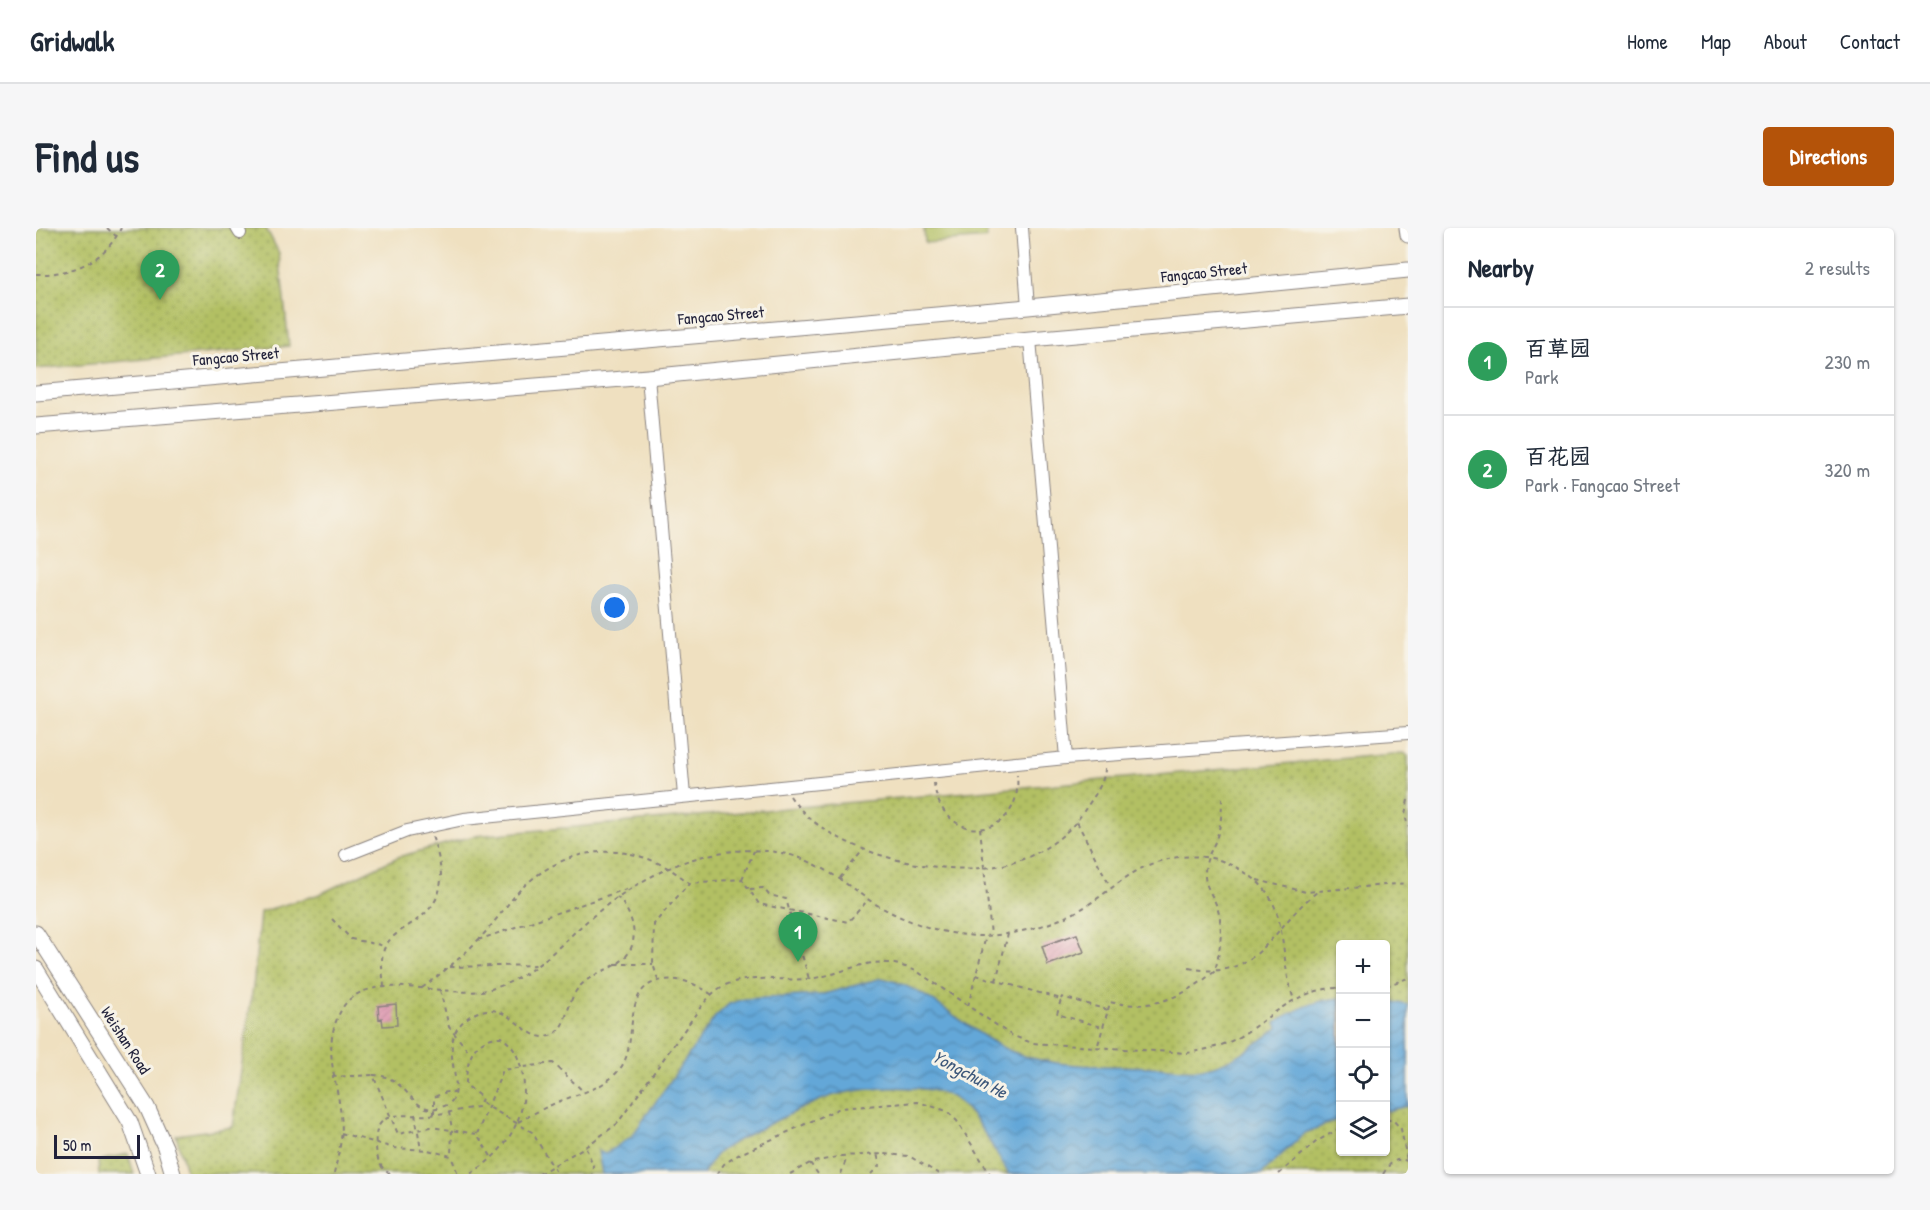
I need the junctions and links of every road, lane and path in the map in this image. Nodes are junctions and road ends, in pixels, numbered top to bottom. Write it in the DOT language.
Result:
graph roads {
  1 [pos="107,228"];
  2 [pos="121,228"];
  3 [pos="1022,228"];
  4 [pos="1407,228"];
  5 [pos="1408,235"];
  6 [pos="117,237"];
  7 [pos="1408,270"];
  8 [pos="36,274"];
  9 [pos="1408,306"];
  10 [pos="1028,307"];
  11 [pos="1030,339"];
  12 [pos="648,377"];
  13 [pos="36,393"];
  14 [pos="36,426"];
  15 [pos="1408,733"];
  16 [pos="1104,756"];
  17 [pos="1066,758"];
  18 [pos="1016,763"];
  19 [pos="933,771"];
  20 [pos="783,786"];
  21 [pos="684,796"];
  22 [pos="1221,797"];
  23 [pos="1408,800"];
  24 [pos="1077,822"];
  25 [pos="428,826"];
  26 [pos="1408,827"];
  27 [pos="980,828"];
  28 [pos="864,849"];
  29 [pos="754,851"];
  30 [pos="346,855"];
  31 [pos="1207,858"];
  32 [pos="671,867"];
  33 [pos="985,867"];
  34 [pos="840,878"];
  35 [pos="742,879"];
  36 [pos="1255,880"];
  37 [pos="689,883"];
  38 [pos="1408,883"];
  39 [pos="634,886"];
  40 [pos="1111,887"];
  41 [pos="750,889"];
  42 [pos="1317,892"];
  43 [pos="617,897"];
  44 [pos="869,899"];
  45 [pos="788,910"];
  46 [pos="332,919"];
  47 [pos="1282,927"];
  48 [pos="36,933"];
  49 [pos="1008,934"];
  50 [pos="986,935"];
  51 [pos="991,935"];
  52 [pos="477,941"];
  53 [pos="385,946"];
  54 [pos="615,964"];
  55 [pos="654,964"];
  56 [pos="542,965"];
  57 [pos="450,967"];
  58 [pos="1189,968"];
  59 [pos="36,969"];
  60 [pos="1215,971"];
  61 [pos="976,975"];
  62 [pos="1408,978"];
  63 [pos="809,979"];
  64 [pos="658,980"];
  65 [pos="996,981"];
  66 [pos="1390,985"];
  67 [pos="384,987"];
  68 [pos="1336,988"];
  69 [pos="421,989"];
  70 [pos="440,990"];
  71 [pos="711,994"];
  72 [pos="1061,999"];
  73 [pos="1293,1000"];
  74 [pos="968,1006"];
  75 [pos="1108,1010"];
  76 [pos="1102,1027"];
  77 [pos="1097,1048"];
  78 [pos="470,1054"];
  79 [pos="521,1067"];
  80 [pos="373,1075"];
  81 [pos="332,1077"];
  82 [pos="585,1092"];
  83 [pos="455,1093"];
  84 [pos="482,1103"];
  85 [pos="488,1107"];
  86 [pos="449,1112"];
  87 [pos="415,1114"];
  88 [pos="434,1114"];
  89 [pos="391,1116"];
  90 [pos="1390,1120"];
  91 [pos="518,1122"];
  92 [pos="452,1129"];
  93 [pos="416,1130"];
  94 [pos="1336,1131"];
  95 [pos="341,1132"];
  96 [pos="477,1134"];
  97 [pos="375,1143"];
  98 [pos="585,1147"];
  99 [pos="421,1150"];
  100 [pos="877,1154"];
  101 [pos="451,1156"];
  102 [pos="848,1156"];
  103 [pos="492,1159"];
  104 [pos="1408,1160"];
  105 [pos="810,1163"];
  106 [pos="553,1166"];
  107 [pos="148,1174"];
  108 [pos="173,1174"];
  109 [pos="334,1174"];
  110 [pos="390,1174"];
  111 [pos="458,1174"];
  112 [pos="470,1174"];
  113 [pos="539,1174"];
  114 [pos="557,1174"];
  115 [pos="592,1174"];
  116 [pos="717,1174"];
  117 [pos="790,1174"];
  118 [pos="818,1174"];
  119 [pos="841,1174"];
  120 [pos="871,1174"];
  121 [pos="939,1174"];
  122 [pos="990,1174"];
  123 [pos="1280,1174"];
  124 [pos="1383,1174"];
  1 -- 6 [label="path"];
  2 -- 6 [label="path"];
  3 -- 10 [label="street"];
  4 -- 5 [label="main road"];
  6 -- 8 [label="path"];
  7 -- 10 [label="main road, Fangcao Street"];
  9 -- 11 [label="main road"];
  10 -- 13 [label="main road, Fangcao Street"];
  11 -- 12 [label="main road"];
  11 -- 17 [label="street"];
  12 -- 14 [label="main road"];
  12 -- 21 [label="street"];
  15 -- 16 [label="street"];
  16 -- 17 [label="street"];
  16 -- 24 [label="path"];
  17 -- 18 [label="street"];
  18 -- 19 [label="street"];
  18 -- 27 [label="path"];
  19 -- 20 [label="street"];
  19 -- 27 [label="path"];
  20 -- 21 [label="street"];
  20 -- 28 [label="path"];
  21 -- 25 [label="street"];
  22 -- 31 [label="path"];
  23 -- 26 [label="path"];
  24 -- 33 [label="path"];
  24 -- 40 [label="path"];
  25 -- 30 [label="street"];
  25 -- 53 [label="path"];
  27 -- 33 [label="path"];
  28 -- 33 [label="path"];
  28 -- 34 [label="path"];
  29 -- 32 [label="path"];
  29 -- 34 [label="path"];
  29 -- 35 [label="path"];
  31 -- 36 [label="path"];
  31 -- 40 [label="path"];
  31 -- 60 [label="path"];
  32 -- 37 [label="path"];
  32 -- 39 [label="path"];
  32 -- 52 [label="path"];
  33 -- 51 [label="path"];
  34 -- 44 [label="path"];
  35 -- 37 [label="path"];
  35 -- 41 [label="path"];
  36 -- 42 [label="path"];
  36 -- 47 [label="path"];
  37 -- 55 [label="path"];
  38 -- 42 [label="path"];
  39 -- 43 [label="path"];
  39 -- 52 [label="path"];
  40 -- 49 [label="path"];
  41 -- 45 [label="path"];
  41 -- 45 [label="path"];
  42 -- 47 [label="path"];
  43 -- 54 [label="path, bridge"];
  43 -- 56 [label="path"];
  44 -- 45 [label="path"];
  44 -- 50 [label="path"];
  45 -- 63 [label="path"];
  46 -- 53 [label="path"];
  47 -- 60 [label="path"];
  47 -- 73 [label="path"];
  48 -- 108 [label="main road, Weishan Road"];
  49 -- 51 [label="path"];
  49 -- 65 [label="path"];
  50 -- 51 [label="path"];
  50 -- 61 [label="path"];
  52 -- 57 [label="path"];
  53 -- 67 [label="path"];
  54 -- 55 [label="path"];
  54 -- 83 [label="path, bridge"];
  55 -- 64 [label="path"];
  56 -- 57 [label="path"];
  56 -- 70 [label="path"];
  57 -- 69 [label="path"];
  58 -- 60 [label="path"];
  59 -- 107 [label="main road"];
  60 -- 75 [label="path"];
  61 -- 65 [label="path"];
  61 -- 74 [label="path"];
  62 -- 66 [label="path"];
  63 -- 71 [label="path"];
  63 -- 74 [label="path"];
  64 -- 71 [label="path"];
  64 -- 82 [label="path"];
  65 -- 72 [label="path"];
  67 -- 69 [label="path"];
  67 -- 81 [label="path"];
  68 -- 73 [label="path"];
  69 -- 70 [label="path"];
  70 -- 78 [label="path"];
  71 -- 98 [label="path"];
  72 -- 75 [label="path"];
  72 -- 76 [label="path"];
  73 -- 77 [label="path"];
  74 -- 77 [label="path"];
  75 -- 76 [label="path"];
  76 -- 77 [label="path"];
  78 -- 79 [label="path"];
  78 -- 84 [label="path"];
  79 -- 82 [label="path"];
  79 -- 85 [label="path"];
  79 -- 91 [label="path"];
  80 -- 81 [label="path"];
  80 -- 83 [label="path, bridge"];
  80 -- 89 [label="path"];
  81 -- 95 [label="path"];
  82 -- 91 [label="path"];
  83 -- 88 [label="path"];
  84 -- 85 [label="path"];
  84 -- 86 [label="path"];
  85 -- 91 [label="path"];
  85 -- 96 [label="path"];
  86 -- 88 [label="path"];
  86 -- 92 [label="path"];
  87 -- 88 [label="path"];
  87 -- 89 [label="path"];
  87 -- 93 [label="path"];
  89 -- 93 [label="path"];
  89 -- 97 [label="path"];
  90 -- 104 [label="path"];
  91 -- 103 [label="path"];
  91 -- 106 [label="path"];
  92 -- 93 [label="path"];
  92 -- 96 [label="path"];
  92 -- 101 [label="path"];
  93 -- 99 [label="path"];
  94 -- 123 [label="path"];
  95 -- 97 [label="path"];
  95 -- 109 [label="path"];
  96 -- 103 [label="path"];
  97 -- 99 [label="path"];
  97 -- 110 [label="path"];
  98 -- 106 [label="path"];
  98 -- 115 [label="path"];
  99 -- 101 [label="path"];
  100 -- 102 [label="path"];
  100 -- 120 [label="path"];
  100 -- 121 [label="path"];
  101 -- 111 [label="path"];
  102 -- 105 [label="path"];
  102 -- 119 [label="path"];
  103 -- 112 [label="path"];
  104 -- 124 [label="path"];
  105 -- 117 [label="path"];
  105 -- 118 [label="path"];
  106 -- 113 [label="path"];
  106 -- 114 [label="path"];
  116 -- 122 [label="path"];
}
